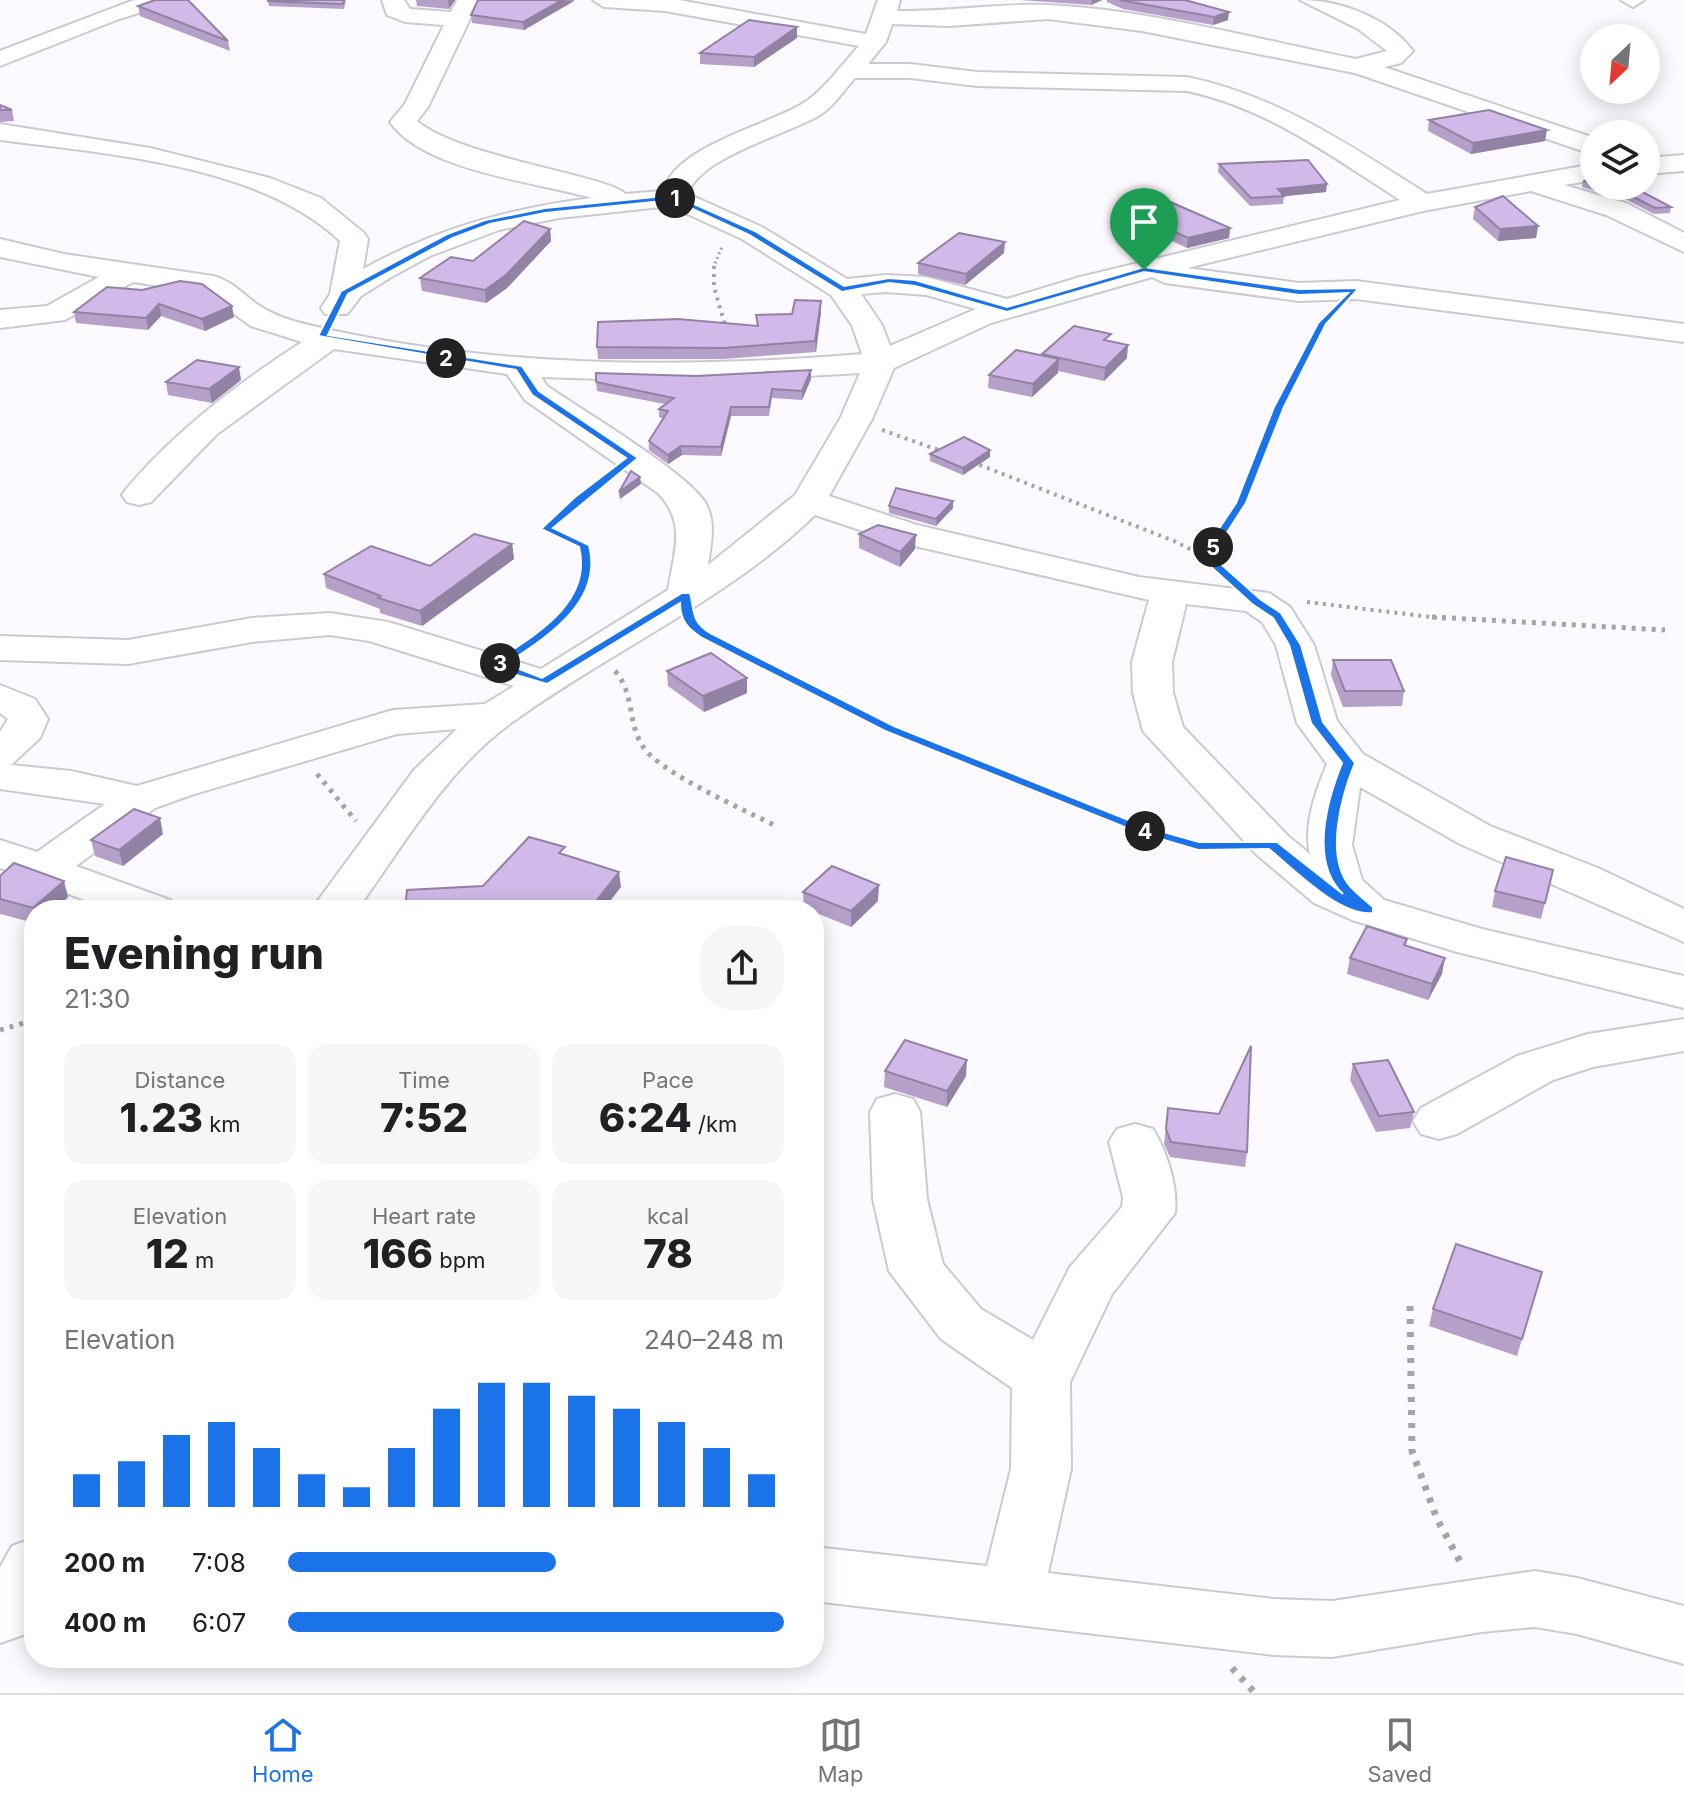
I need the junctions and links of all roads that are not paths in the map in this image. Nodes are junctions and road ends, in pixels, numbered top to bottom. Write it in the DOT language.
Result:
graph roads {
  1 [pos="393,0"];
  2 [pos="604,0"];
  3 [pos="138,1"];
  4 [pos="464,10"];
  5 [pos="1308,11"];
  6 [pos="883,20"];
  7 [pos="1276,27"];
  8 [pos="1218,38"];
  9 [pos="0,59"];
  10 [pos="1358,66"];
  11 [pos="850,71"];
  12 [pos="1222,89"];
  13 [pos="0,132"];
  14 [pos="1580,142"];
  15 [pos="1684,163"];
  16 [pos="1660,165"];
  17 [pos="1580,174"];
  18 [pos="1527,183"];
  19 [pos="674,198"];
  20 [pos="633,202"];
  21 [pos="1423,203"];
  22 [pos="1684,244"];
  23 [pos="0,248"];
  24 [pos="1144,270"];
  25 [pos="127,273"];
  26 [pos="842,289"];
  27 [pos="344,293"];
  28 [pos="1007,309"];
  29 [pos="0,319"];
  30 [pos="1684,333"];
  31 [pos="326,337"];
  32 [pos="881,362"];
  33 [pos="519,368"];
  34 [pos="139,495"];
  35 [pos="809,501"];
  36 [pos="1170,592"];
  37 [pos="686,595"];
  38 [pos="0,648"];
  39 [pos="543,682"];
  40 [pos="0,697"];
  41 [pos="494,716"];
  42 [pos="0,755"];
  43 [pos="1348,763"];
  44 [pos="0,776"];
  45 [pos="140,799"];
  46 [pos="0,853"];
  47 [pos="42,869"];
  48 [pos="127,900"];
  49 [pos="341,900"];
  50 [pos="1368,910"];
  51 [pos="1684,927"];
  52 [pos="1684,992"];
  53 [pos="1684,1035"];
  54 [pos="895,1112"];
  55 [pos="1439,1121"];
  56 [pos="1135,1142"];
  57 [pos="1041,1382"];
  58 [pos="824,1575"];
  59 [pos="1011,1597"];
  60 [pos="1684,1635"];
  1 -- 4 [label="street"];
  2 -- 6 [label="street"];
  3 -- 9 [label="street"];
  4 -- 20 [label="street"];
  5 -- 10 [label="street"];
  6 -- 8 [label="street"];
  6 -- 11 [label="street"];
  7 -- 8 [label="street"];
  8 -- 10 [label="street"];
  10 -- 12 [label="street"];
  10 -- 14 [label="street"];
  11 -- 12 [label="street"];
  11 -- 19 [label="street"];
  12 -- 21 [label="street"];
  13 -- 27 [label="street"];
  15 -- 16 [label="street"];
  17 -- 18 [label="street"];
  18 -- 21 [label="street"];
  18 -- 22 [label="street"];
  19 -- 20 [label="street"];
  19 -- 26 [label="street"];
  20 -- 27 [label="street"];
  21 -- 24 [label="street"];
  23 -- 25 [label="street"];
  24 -- 28 [label="street"];
  24 -- 30 [label="street"];
  25 -- 29 [label="street"];
  25 -- 31 [label="street"];
  26 -- 28 [label="street"];
  26 -- 32 [label="street"];
  27 -- 31 [label="street"];
  28 -- 32 [label="street"];
  31 -- 33 [label="street"];
  31 -- 34 [label="street"];
  32 -- 33 [label="street"];
  32 -- 35 [label="street"];
  33 -- 37 [label="street"];
  35 -- 36 [label="street"];
  35 -- 37 [label="street"];
  36 -- 43 [label="street"];
  36 -- 50 [label="street"];
  37 -- 39 [label="street"];
  38 -- 39 [label="street"];
  39 -- 41 [label="street"];
  40 -- 42 [label="street"];
  41 -- 45 [label="street"];
  41 -- 49 [label="street"];
  43 -- 50 [label="street"];
  43 -- 51 [label="street"];
  44 -- 45 [label="street"];
  45 -- 47 [label="street"];
  46 -- 47 [label="street"];
  47 -- 48 [label="street"];
  50 -- 52 [label="street"];
  53 -- 55 [label="street"];
  54 -- 57 [label="street"];
  56 -- 57 [label="street"];
  57 -- 59 [label="street"];
  58 -- 59 [label="street"];
  59 -- 60 [label="street"];
}
